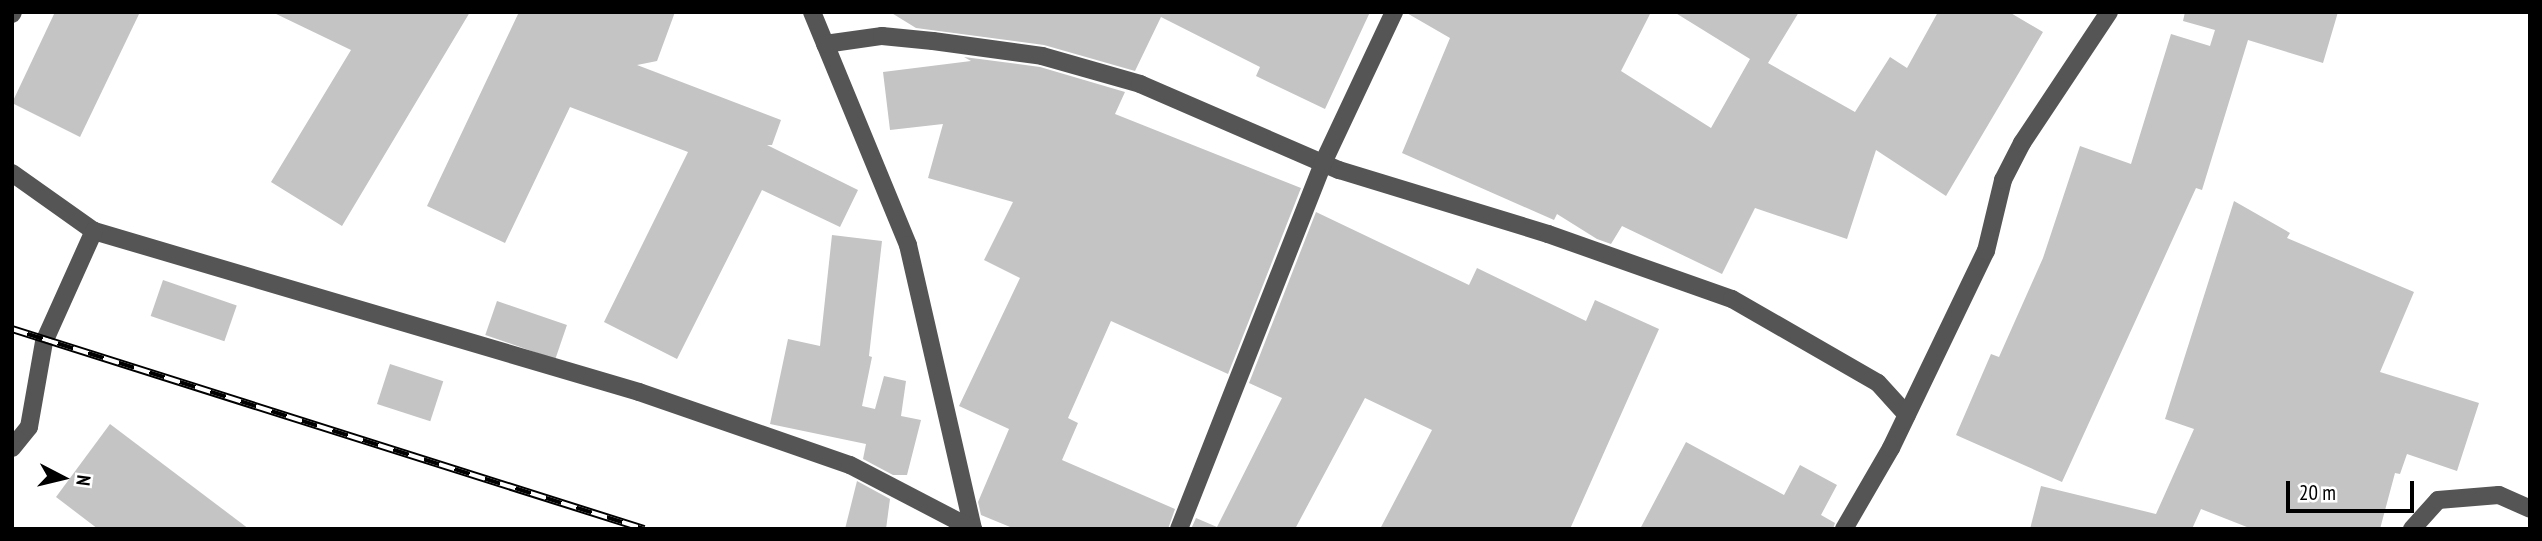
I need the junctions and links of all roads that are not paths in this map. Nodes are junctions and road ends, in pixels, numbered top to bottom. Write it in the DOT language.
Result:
graph roads {
  1 [pos="812,12"];
  2 [pos="1394,12"];
  3 [pos="2109,12"];
  4 [pos="825,44"];
  5 [pos="1323,163"];
  6 [pos="12,173"];
  7 [pos="94,231"];
  8 [pos="1907,415"];
  9 [pos="12,448"];
  10 [pos="2530,509"];
  11 [pos="973,529"];
  12 [pos="1179,529"];
  13 [pos="1844,529"];
  14 [pos="2412,529"];
  1 -- 4 [label="street"];
  2 -- 5 [label="street"];
  3 -- 8 [label="street"];
  4 -- 5 [label="street"];
  4 -- 11 [label="street"];
  5 -- 8 [label="street"];
  5 -- 12 [label="street"];
  6 -- 7 [label="street"];
  7 -- 9 [label="street"];
  7 -- 11 [label="street"];
  8 -- 13 [label="street"];
  10 -- 14 [label="street"];
}
